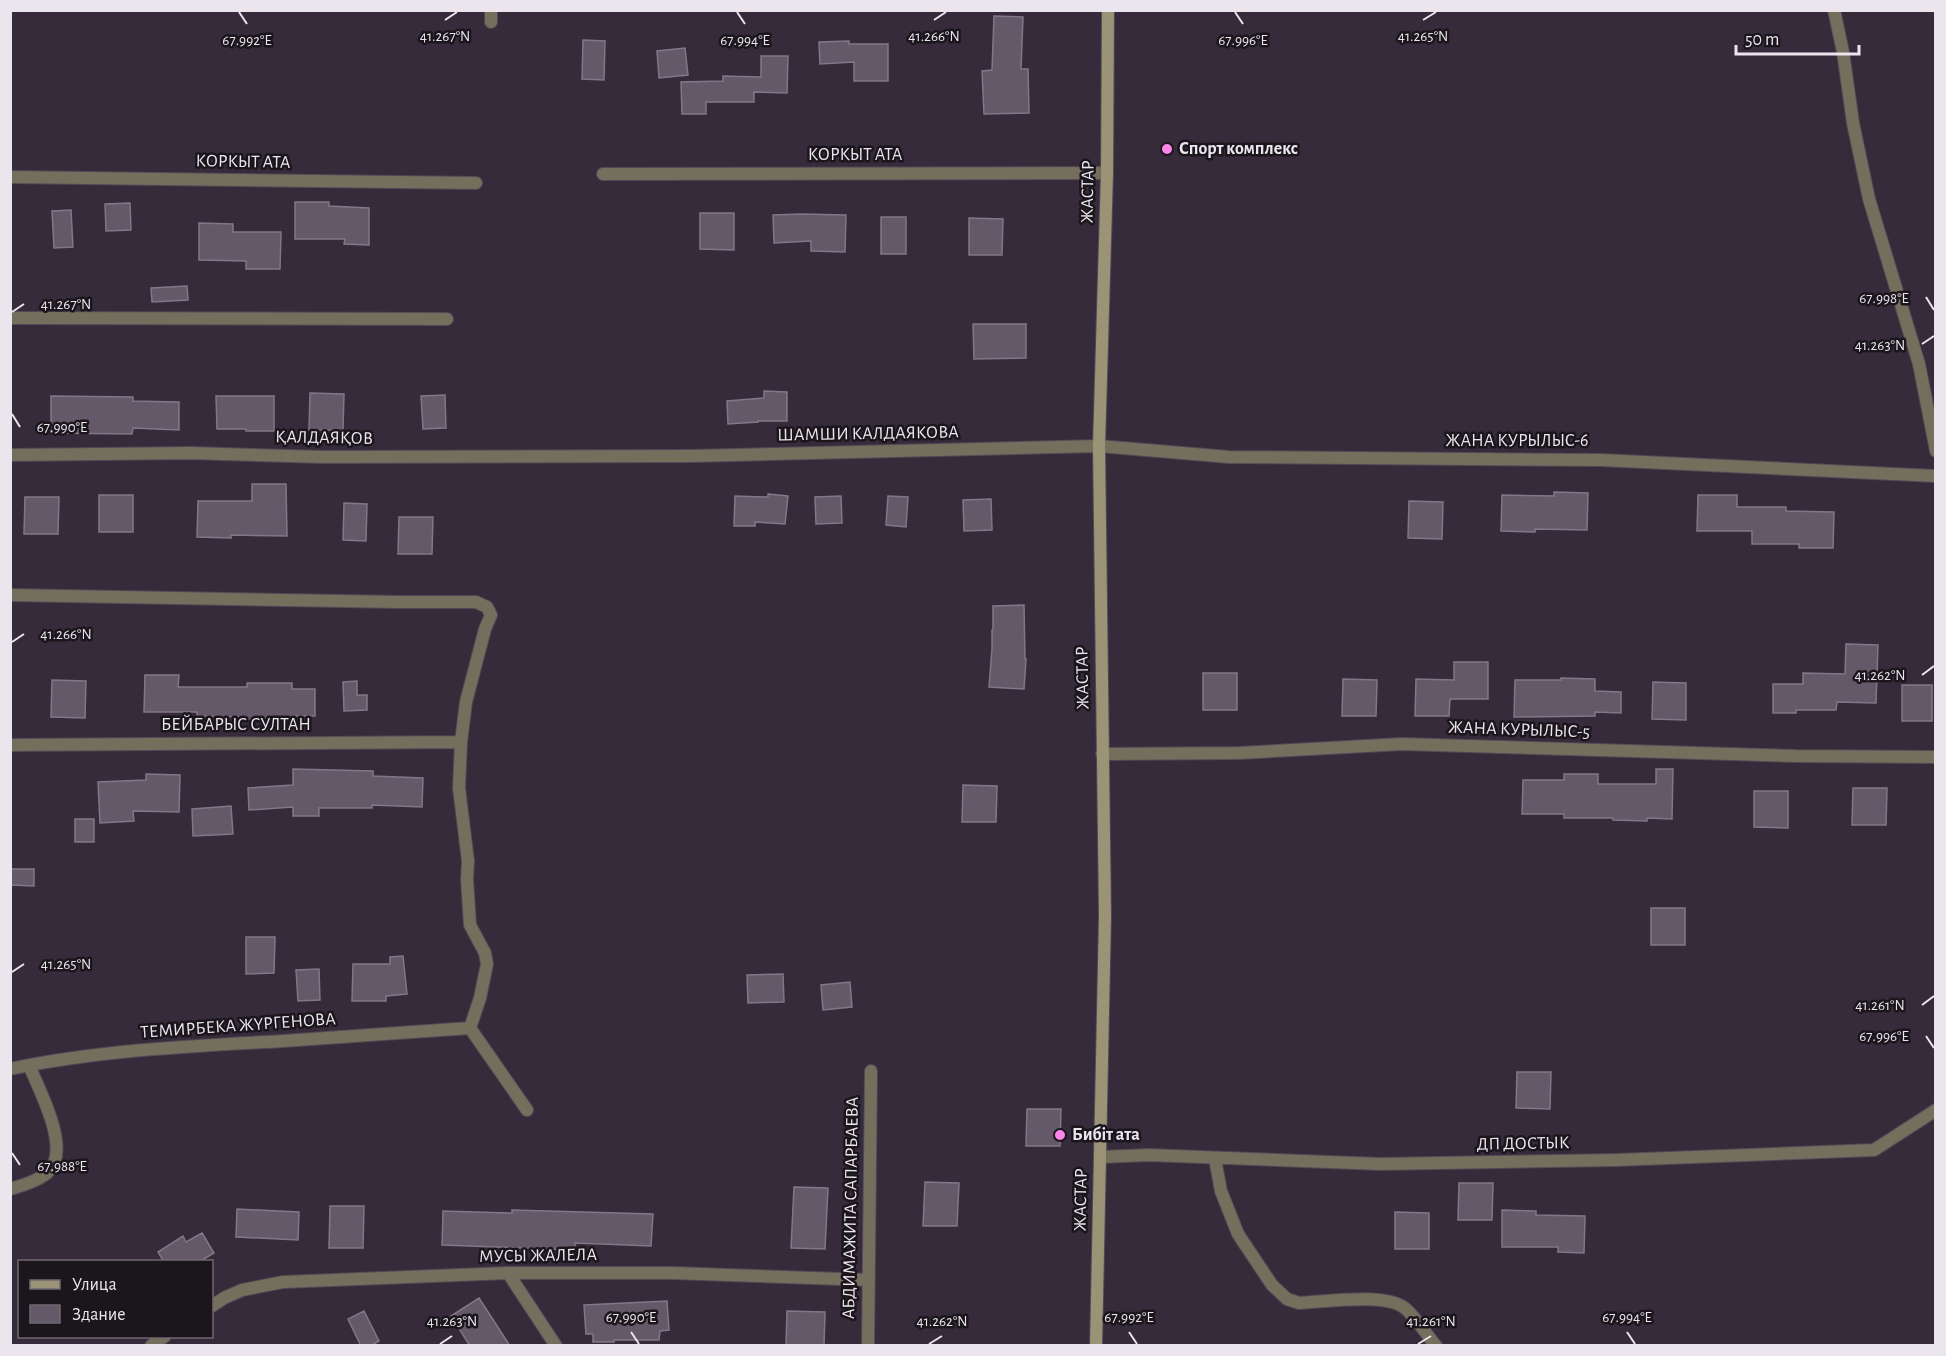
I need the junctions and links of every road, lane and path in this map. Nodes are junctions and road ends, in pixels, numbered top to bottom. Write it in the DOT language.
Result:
graph roads {
  1 [pos="1108,10"];
  2 [pos="1834,10"];
  3 [pos="1107,173"];
  4 [pos="603,174"];
  5 [pos="10,177"];
  6 [pos="476,183"];
  7 [pos="10,318"];
  8 [pos="447,319"];
  9 [pos="1099,446"];
  10 [pos="1935,451"];
  11 [pos="10,455"];
  12 [pos="638,456"];
  13 [pos="1935,476"];
  14 [pos="10,595"];
  15 [pos="461,742"];
  16 [pos="10,745"];
  17 [pos="1102,754"];
  18 [pos="1935,757"];
  19 [pos="470,1028"];
  20 [pos="29,1065"];
  21 [pos="10,1069"];
  22 [pos="871,1071"];
  23 [pos="527,1110"];
  24 [pos="1935,1110"];
  25 [pos="1100,1157"];
  26 [pos="1215,1159"];
  27 [pos="10,1189"];
  28 [pos="508,1273"];
  29 [pos="869,1280"];
  30 [pos="213,1305"];
  31 [pos="556,1346"];
  32 [pos="868,1346"];
  33 [pos="1096,1346"];
  34 [pos="1436,1346"];
  1 -- 3 [label="street, ЖАСТАР"];
  2 -- 10 [label="street"];
  3 -- 4 [label="street, КОРКЫТ АТА"];
  3 -- 9 [label="street, ЖАСТАР"];
  5 -- 6 [label="street, КОРКЫТ АТА"];
  7 -- 8 [label="street"];
  9 -- 12 [label="street, ШАМШИ КАЛДАЯКОВА"];
  9 -- 13 [label="street, ЖАНА КУРЫЛЫС-6"];
  9 -- 17 [label="street, ЖАСТАР"];
  11 -- 12 [label="street, ҚАЛДАЯҚОВ"];
  14 -- 15 [label="street"];
  15 -- 16 [label="street, БЕЙБАРЫС СУЛТАН"];
  15 -- 19 [label="street"];
  17 -- 18 [label="street, ЖАНА КУРЫЛЫС-5"];
  17 -- 25 [label="street, ЖАСТАР"];
  19 -- 20 [label="street, ТЕМИРБЕКА ЖҮРГЕНОВА"];
  19 -- 23 [label="street"];
  20 -- 21 [label="street, ТЕМИРБЕКА ЖҮРГЕНОВА"];
  20 -- 27 [label="street"];
  22 -- 29 [label="street, АБДИМАЖИТА САПАРБАЕВА"];
  24 -- 26 [label="street, ДП ДОСТЫК"];
  25 -- 26 [label="street, ДП ДОСТЫК"];
  25 -- 33 [label="street, ЖАСТАР"];
  26 -- 34 [label="street"];
  28 -- 29 [label="street, МУСЫ ЖАЛЕЛА"];
  28 -- 30 [label="street, МУСЫ ЖАЛЕЛА"];
  28 -- 31 [label="street"];
  29 -- 32 [label="street, АБДИМАЖИТА САПАРБАЕВА"];
}
